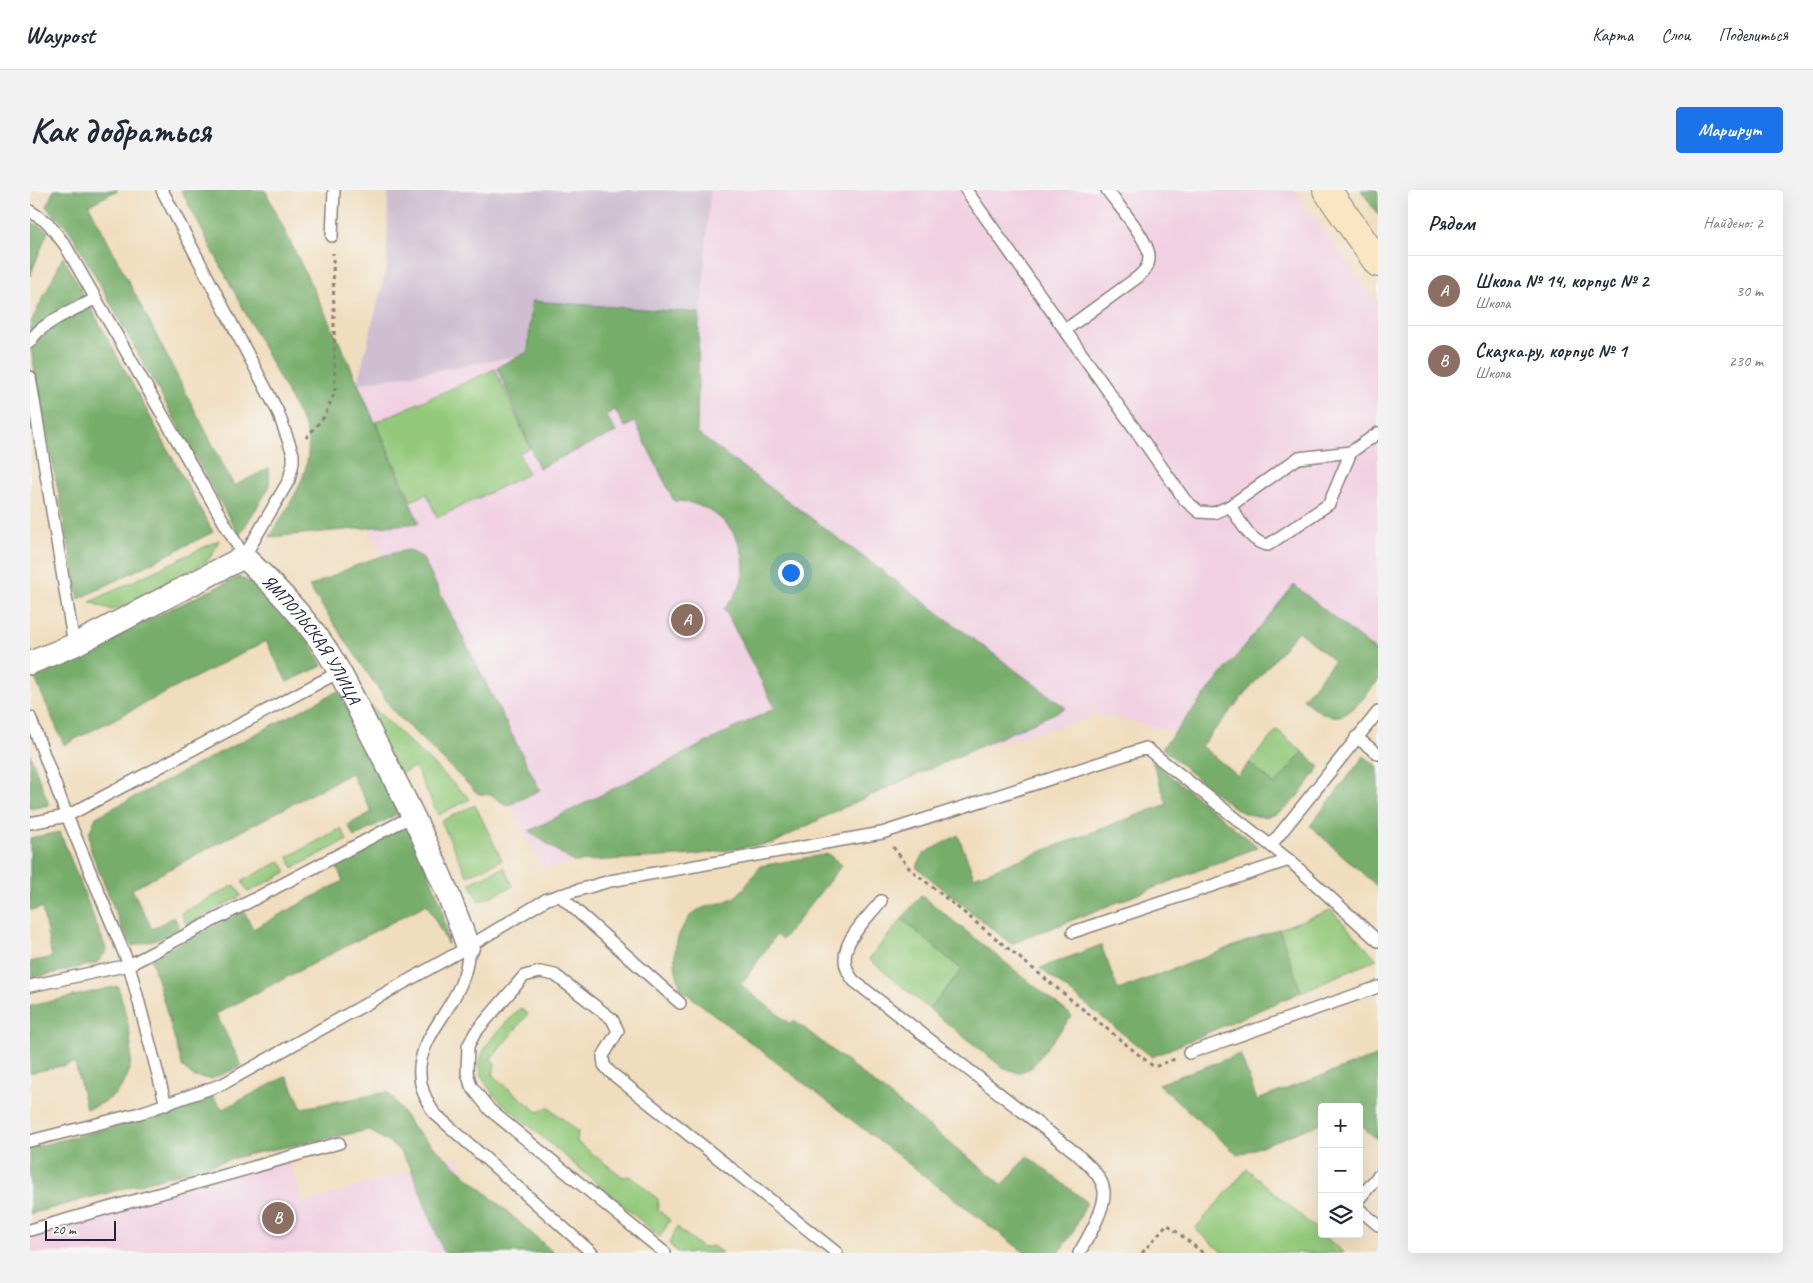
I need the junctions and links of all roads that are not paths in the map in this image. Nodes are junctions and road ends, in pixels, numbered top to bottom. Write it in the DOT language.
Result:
graph roads {
  1 [pos="162,190"];
  2 [pos="334,190"];
  3 [pos="966,190"];
  4 [pos="1107,190"];
  5 [pos="1327,190"];
  6 [pos="30,211"];
  7 [pos="332,236"];
  8 [pos="1378,263"];
  9 [pos="95,299"];
  10 [pos="1065,330"];
  11 [pos="30,342"];
  12 [pos="30,377"];
  13 [pos="1378,433"];
  14 [pos="1351,452"];
  15 [pos="1230,506"];
  16 [pos="244,556"];
  17 [pos="74,645"];
  18 [pos="30,663"];
  19 [pos="339,672"];
  20 [pos="1378,712"];
  21 [pos="30,717"];
  22 [pos="1356,737"];
  23 [pos="1378,754"];
  24 [pos="414,815"];
  25 [pos="67,816"];
  26 [pos="30,823"];
  27 [pos="1271,845"];
  28 [pos="1289,860"];
  29 [pos="559,895"];
  30 [pos="881,901"];
  31 [pos="1073,932"];
  32 [pos="1378,941"];
  33 [pos="468,946"];
  34 [pos="129,965"];
  35 [pos="30,986"];
  36 [pos="1378,987"];
  37 [pos="680,1003"];
  38 [pos="1189,1053"];
  39 [pos="166,1105"];
  40 [pos="30,1141"];
  41 [pos="339,1143"];
  42 [pos="1378,1176"];
  43 [pos="1363,1194"];
  44 [pos="1363,1212"];
  45 [pos="1378,1225"];
  46 [pos="30,1230"];
  47 [pos="592,1253"];
  48 [pos="665,1253"];
  49 [pos="838,1253"];
  50 [pos="1079,1253"];
  1 -- 16 [label="lane"];
  2 -- 7 [label="lane"];
  3 -- 10 [label="lane"];
  4 -- 10 [label="lane"];
  5 -- 8 [label="main road"];
  6 -- 9 [label="lane"];
  9 -- 11 [label="lane"];
  9 -- 16 [label="lane"];
  10 -- 15 [label="lane"];
  12 -- 17 [label="lane"];
  13 -- 14 [label="lane"];
  14 -- 15 [label="lane"];
  14 -- 15 [label="lane"];
  16 -- 17 [label="street"];
  16 -- 19 [label="street, ЯМПОЛЬСКАЯ УЛИЦА"];
  17 -- 18 [label="street"];
  19 -- 24 [label="street, ЯМПОЛЬСКАЯ УЛИЦА"];
  19 -- 25 [label="lane"];
  20 -- 22 [label="lane"];
  21 -- 25 [label="lane"];
  22 -- 23 [label="lane"];
  22 -- 27 [label="lane"];
  24 -- 33 [label="street, ЯМПОЛЬСКАЯ УЛИЦА"];
  24 -- 34 [label="lane"];
  25 -- 26 [label="lane"];
  25 -- 34 [label="lane"];
  27 -- 28 [label="lane"];
  27 -- 29 [label="lane"];
  28 -- 31 [label="lane"];
  28 -- 32 [label="lane"];
  29 -- 33 [label="lane"];
  29 -- 37 [label="lane"];
  30 -- 50 [label="lane"];
  33 -- 39 [label="lane"];
  33 -- 47 [label="lane"];
  34 -- 35 [label="lane"];
  34 -- 39 [label="lane"];
  36 -- 38 [label="lane"];
  39 -- 40 [label="lane"];
  41 -- 46 [label="lane"];
  42 -- 43 [label="lane"];
  44 -- 45 [label="lane"];
  48 -- 49 [label="lane"];
}
